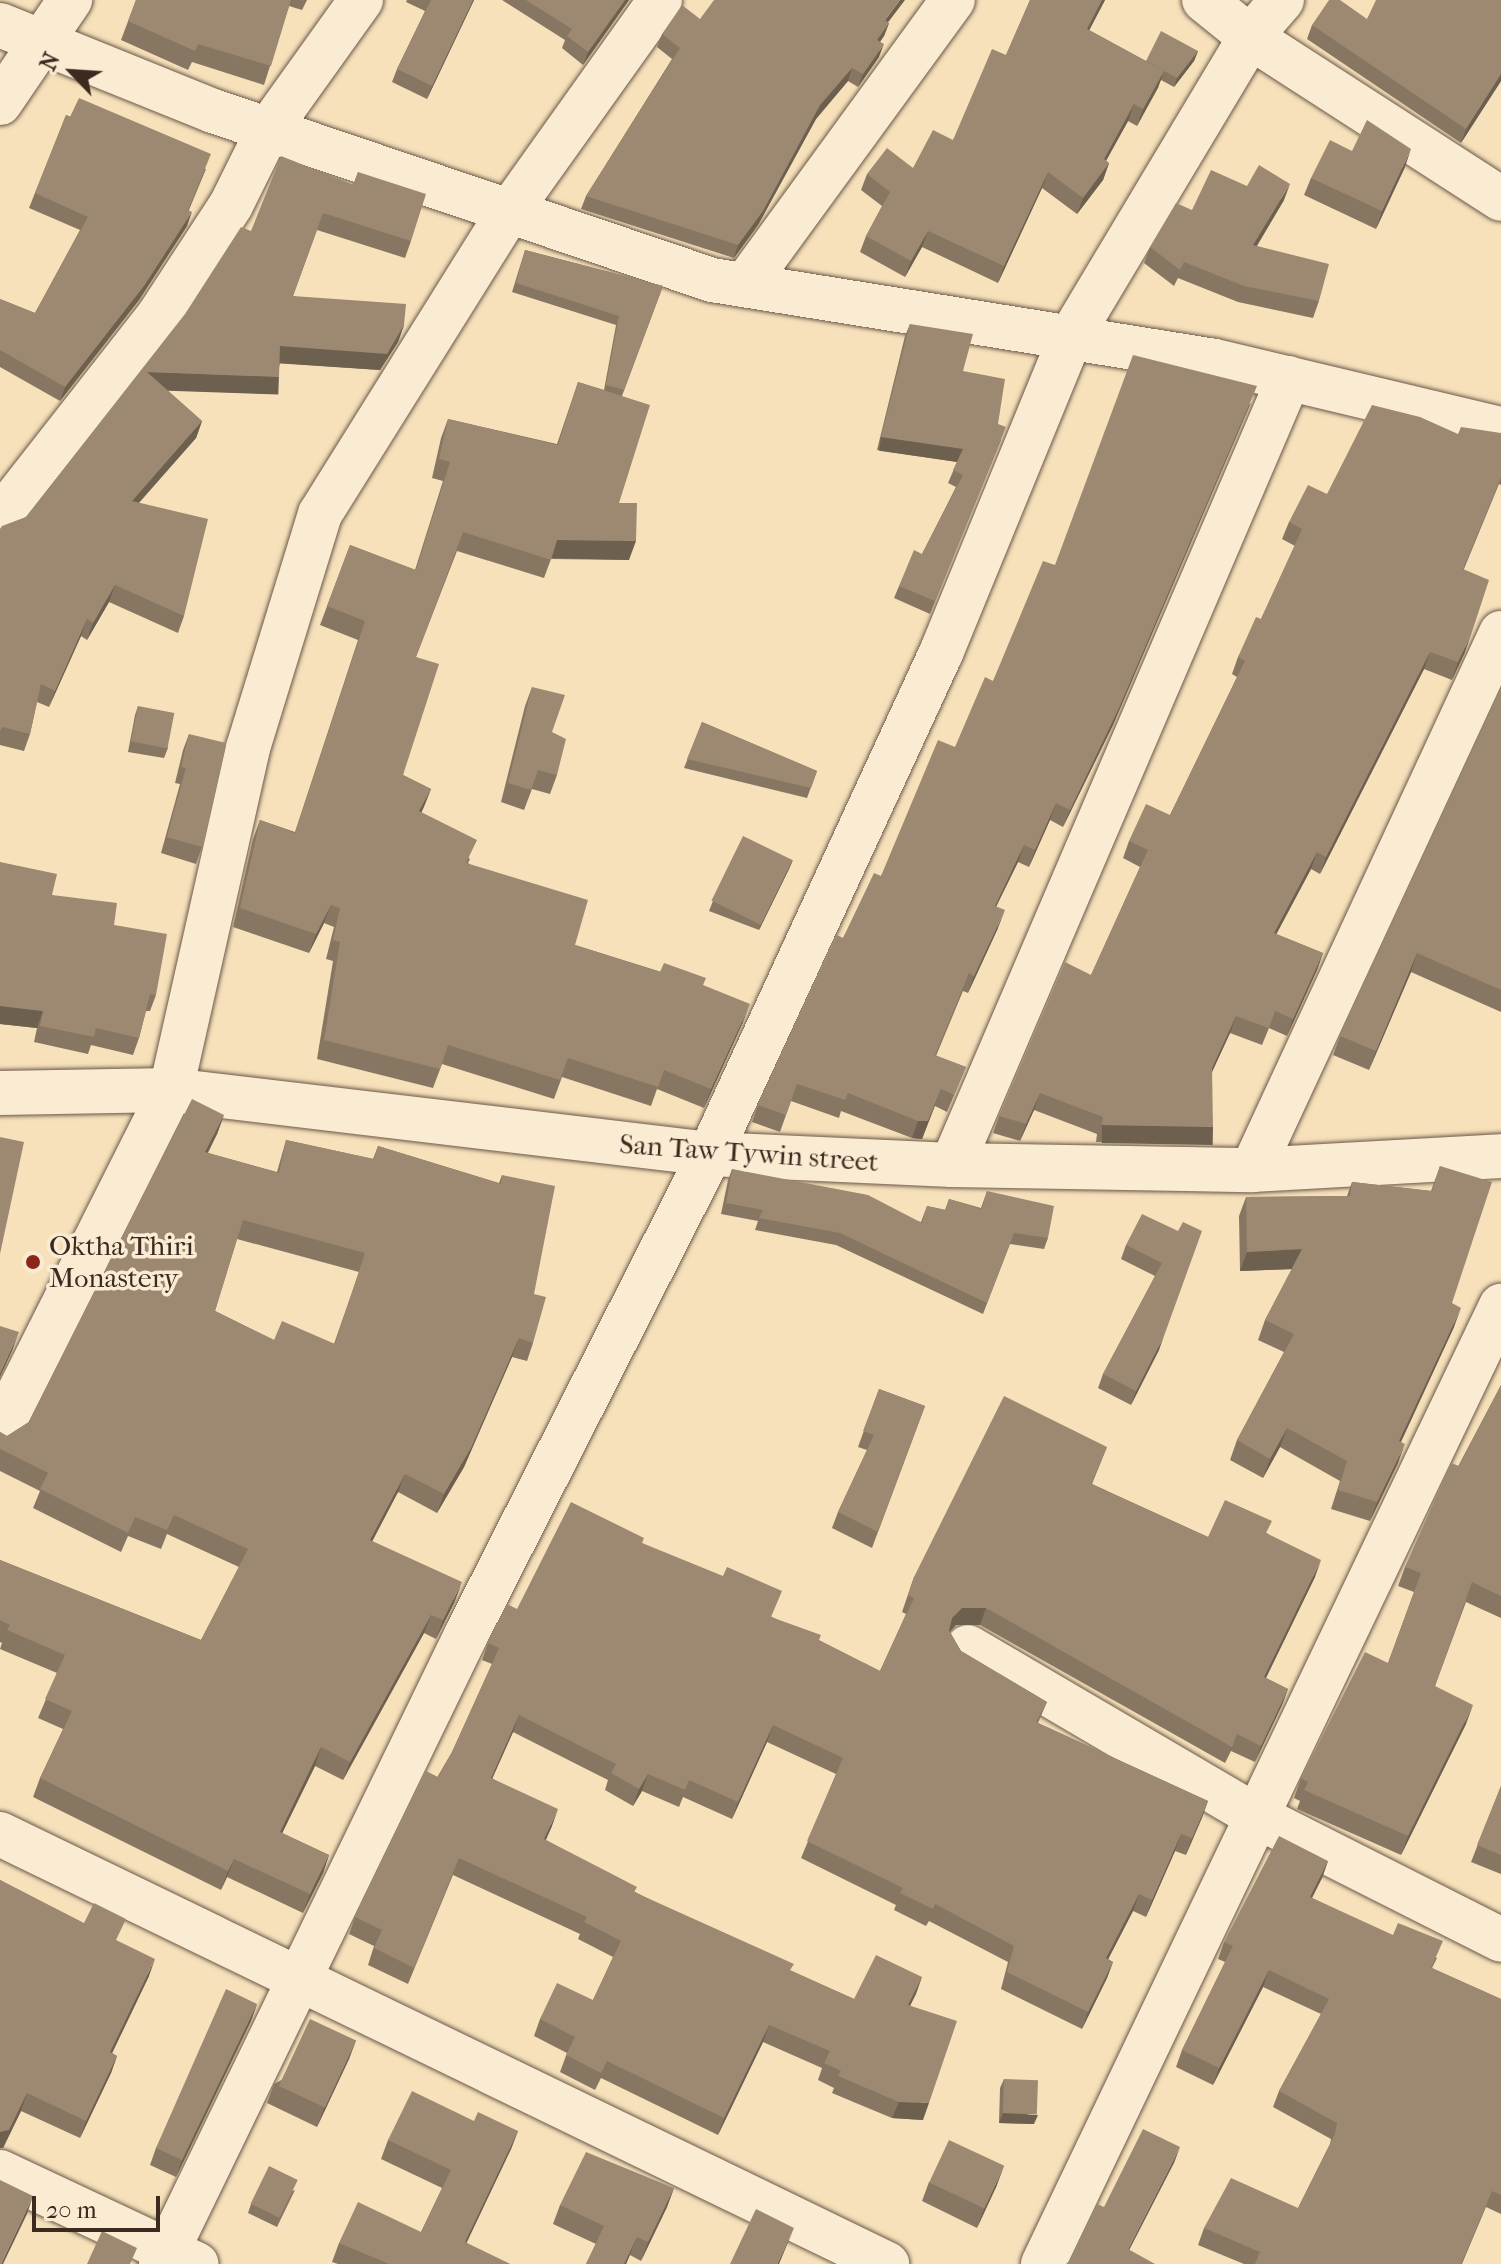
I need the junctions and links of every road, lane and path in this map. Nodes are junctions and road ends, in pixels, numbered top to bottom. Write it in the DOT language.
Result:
graph roads {
  1 [pos="70,0"];
  2 [pos="361,0"];
  3 [pos="660,0"];
  4 [pos="953,0"];
  5 [pos="1204,0"];
  6 [pos="1282,0"];
  7 [pos="0,25"];
  8 [pos="1250,37"];
  9 [pos="44,43"];
  10 [pos="0,103"];
  11 [pos="268,130"];
  12 [pos="1501,199"];
  13 [pos="509,212"];
  14 [pos="745,285"];
  15 [pos="1070,338"];
  16 [pos="1289,378"];
  17 [pos="1501,429"];
  18 [pos="0,518"];
  19 [pos="1501,633"];
  20 [pos="171,1090"];
  21 [pos="0,1093"];
  22 [pos="710,1154"];
  23 [pos="1501,1156"];
  24 [pos="952,1165"];
  25 [pos="1252,1170"];
  26 [pos="1501,1306"];
  27 [pos="0,1430"];
  28 [pos="968,1647"];
  29 [pos="1258,1817"];
  30 [pos="0,1834"];
  31 [pos="1501,1940"];
  32 [pos="299,1979"];
  33 [pos="0,2172"];
  34 [pos="175,2260"];
  35 [pos="887,2264"];
  36 [pos="1043,2264"];
  1 -- 9 [label="street"];
  2 -- 11 [label="street"];
  3 -- 13 [label="street"];
  4 -- 14 [label="street"];
  5 -- 8 [label="street"];
  6 -- 8 [label="street"];
  7 -- 9 [label="street"];
  8 -- 12 [label="street"];
  8 -- 15 [label="street"];
  9 -- 10 [label="street"];
  9 -- 11 [label="street"];
  11 -- 13 [label="street"];
  11 -- 18 [label="street"];
  13 -- 14 [label="street"];
  13 -- 20 [label="street"];
  14 -- 15 [label="street"];
  15 -- 16 [label="street"];
  15 -- 22 [label="street"];
  16 -- 17 [label="street"];
  16 -- 24 [label="street"];
  19 -- 25 [label="street"];
  20 -- 21 [label="street, San Taw Tywin street"];
  20 -- 22 [label="street, San Taw Tywin street"];
  20 -- 27 [label="street"];
  22 -- 24 [label="street, San Taw Tywin street"];
  22 -- 32 [label="street"];
  23 -- 25 [label="street, San Taw Tywin street"];
  24 -- 25 [label="street, San Taw Tywin street"];
  26 -- 29 [label="street"];
  28 -- 29 [label="street"];
  29 -- 31 [label="street"];
  29 -- 36 [label="street"];
  30 -- 32 [label="street"];
  32 -- 34 [label="street"];
  32 -- 35 [label="street"];
  33 -- 34 [label="street"];
}
